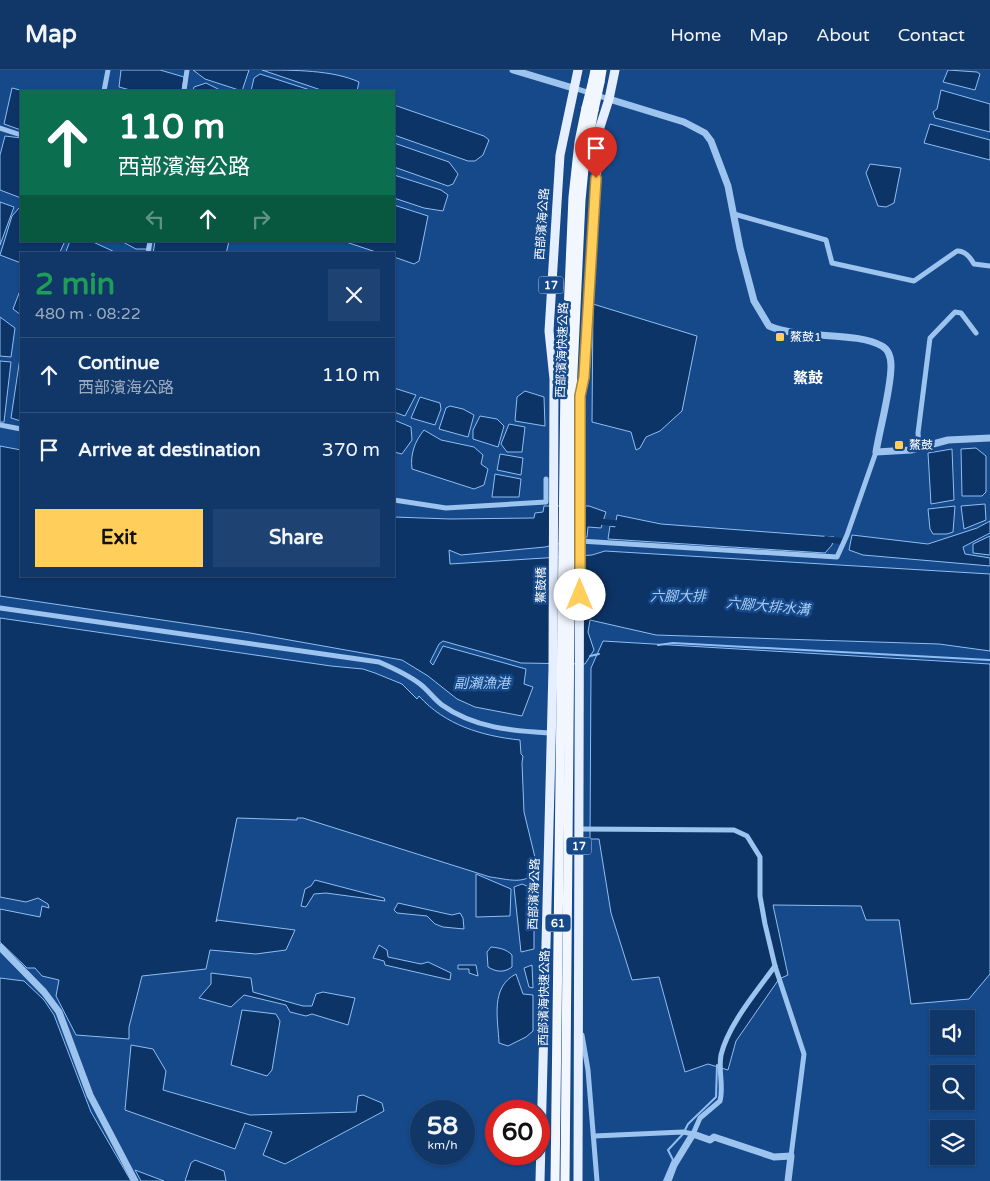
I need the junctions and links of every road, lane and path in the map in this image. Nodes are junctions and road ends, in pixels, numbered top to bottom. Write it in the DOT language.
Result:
graph roads {
  1 [pos="108,70"];
  2 [pos="187,70"];
  3 [pos="513,70"];
  4 [pos="578,70"];
  5 [pos="595,70"];
  6 [pos="602,70"];
  7 [pos="615,70"];
  8 [pos="596,81"];
  9 [pos="573,88"];
  10 [pos="104,90"];
  11 [pos="184,90"];
  12 [pos="610,99"];
  13 [pos="0,128"];
  14 [pos="20,135"];
  15 [pos="734,214"];
  16 [pos="990,266"];
  17 [pos="976,333"];
  18 [pos="0,426"];
  19 [pos="20,430"];
  20 [pos="990,438"];
  21 [pos="919,447"];
  22 [pos="876,452"];
  23 [pos="546,479"];
  24 [pos="395,500"];
  25 [pos="568,501"];
  26 [pos="580,541"];
  27 [pos="0,608"];
  28 [pos="562,666"];
  29 [pos="550,733"];
  30 [pos="579,829"];
  31 [pos="0,947"];
  32 [pos="775,966"];
  33 [pos="579,1023"];
  34 [pos="693,1134"];
  35 [pos="594,1136"];
  36 [pos="791,1156"];
  37 [pos="134,1181"];
  38 [pos="540,1181"];
  39 [pos="555,1181"];
  40 [pos="565,1181"];
  41 [pos="578,1181"];
  42 [pos="597,1181"];
  43 [pos="668,1181"];
  44 [pos="788,1181"];
  1 -- 10 [label="street"];
  2 -- 11 [label="street"];
  3 -- 9 [label="street"];
  4 -- 9 [label="main road, 西部濱海公路 / 17"];
  5 -- 8 [label="highway, 61"];
  6 -- 8 [label="highway, 61"];
  7 -- 12 [label="main road, 17"];
  8 -- 25 [label="highway, 西部濱海快速公路 / 61, bridge"];
  9 -- 12 [label="street"];
  9 -- 25 [label="main road, 西部濱海公路 / 17"];
  12 -- 15 [label="street"];
  12 -- 25 [label="main road, 17"];
  13 -- 14 [label="street"];
  15 -- 16 [label="street"];
  15 -- 22 [label="street"];
  17 -- 21 [label="street"];
  18 -- 19 [label="street"];
  20 -- 21 [label="street"];
  21 -- 22 [label="street"];
  22 -- 26 [label="street"];
  23 -- 24 [label="street"];
  25 -- 26 [label="main road, 17"];
  25 -- 28 [label="highway, 鰲鼓橋 / 61"];
  26 -- 30 [label="main road, 17"];
  27 -- 29 [label="street"];
  28 -- 29 [label="main road, 西部濱海公路 / 17"];
  28 -- 39 [label="highway, 西部濱海快速公路 / 61"];
  28 -- 40 [label="highway, 西部濱海快速公路 / 61"];
  29 -- 38 [label="main road, 西部濱海公路 / 17"];
  30 -- 32 [label="street"];
  30 -- 33 [label="main road, 17"];
  31 -- 37 [label="street"];
  32 -- 34 [label="street"];
  32 -- 36 [label="street"];
  33 -- 35 [label="street"];
  33 -- 41 [label="main road, 17"];
  34 -- 35 [label="street"];
  34 -- 36 [label="street"];
  34 -- 43 [label="street"];
  35 -- 42 [label="street"];
  36 -- 44 [label="street"];
}
